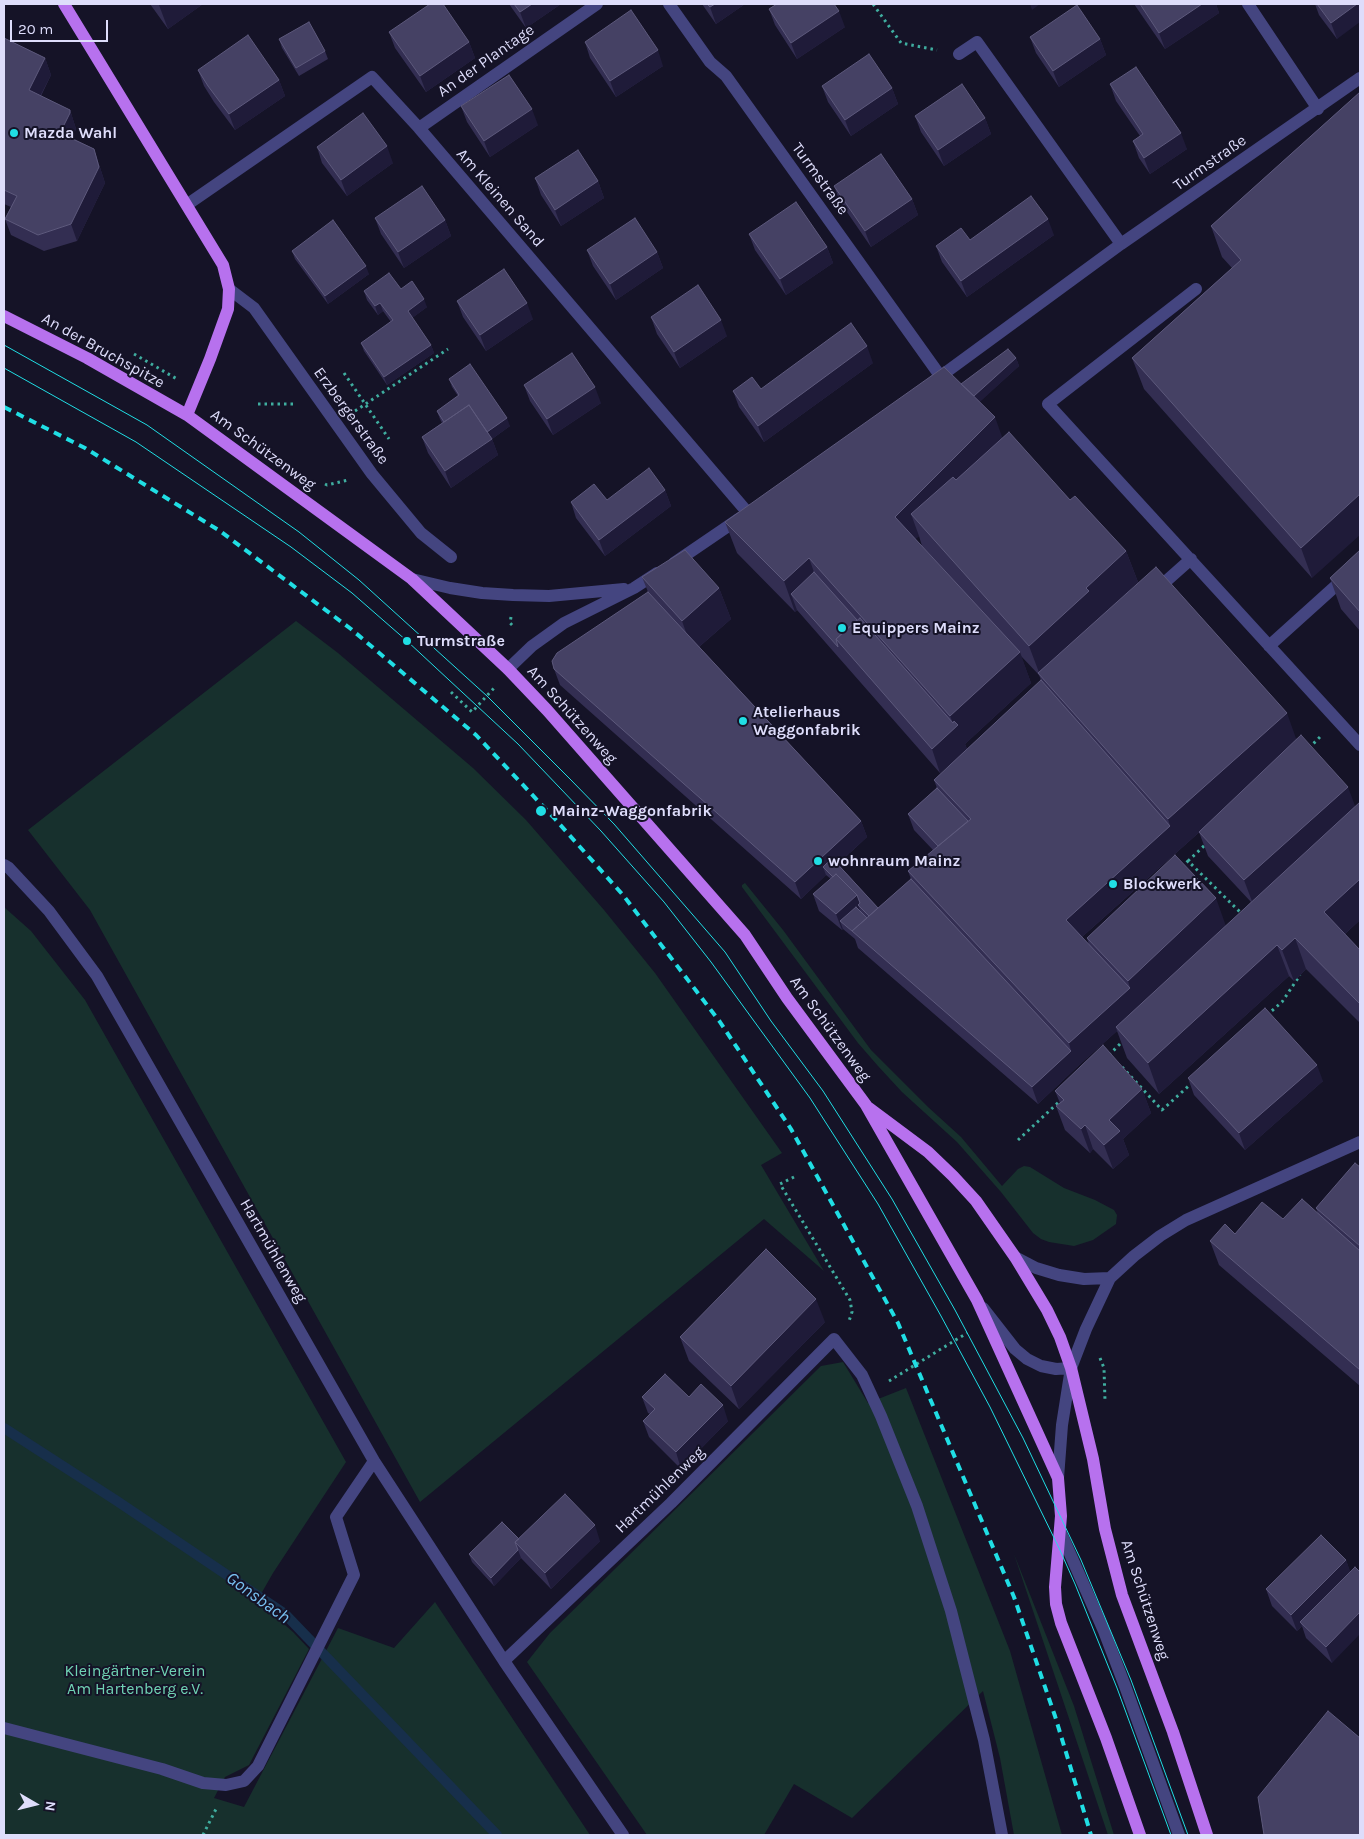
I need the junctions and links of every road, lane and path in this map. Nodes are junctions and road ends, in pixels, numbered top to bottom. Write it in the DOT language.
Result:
graph roads {
  1 [pos="64,4"];
  2 [pos="596,4"];
  3 [pos="669,4"];
  4 [pos="873,4"];
  5 [pos="1248,4"];
  6 [pos="959,54"];
  7 [pos="1360,78"];
  8 [pos="1318,109"];
  9 [pos="419,128"];
  10 [pos="188,204"];
  11 [pos="1122,244"];
  12 [pos="229,289"];
  13 [pos="1196,289"];
  14 [pos="4,316"];
  15 [pos="448,349"];
  16 [pos="134,354"];
  17 [pos="344,373"];
  18 [pos="941,376"];
  19 [pos="925,388"];
  20 [pos="197,391"];
  21 [pos="365,405"];
  22 [pos="355,411"];
  23 [pos="187,416"];
  24 [pos="389,439"];
  25 [pos="372,474"];
  26 [pos="319,480"];
  27 [pos="451,557"];
  28 [pos="1190,559"];
  29 [pos="1360,564"];
  30 [pos="412,579"];
  31 [pos="634,588"];
  32 [pos="1147,598"];
  33 [pos="1269,646"];
  34 [pos="508,669"];
  35 [pos="494,687"];
  36 [pos="451,692"];
  37 [pos="1338,721"];
  38 [pos="1360,746"];
  39 [pos="1302,754"];
  40 [pos="1210,841"];
  41 [pos="1188,861"];
  42 [pos="4,865"];
  43 [pos="1176,873"];
  44 [pos="1244,916"];
  45 [pos="1300,975"];
  46 [pos="1261,1021"];
  47 [pos="1131,1034"];
  48 [pos="1110,1053"];
  49 [pos="1104,1060"];
  50 [pos="1197,1078"];
  51 [pos="1064,1097"];
  52 [pos="866,1105"];
  53 [pos="1018,1140"];
  54 [pos="1360,1142"];
  55 [pos="794,1177"];
  56 [pos="1015,1257"];
  57 [pos="1110,1278"];
  58 [pos="977,1300"];
  59 [pos="849,1321"];
  60 [pos="968,1332"];
  61 [pos="1100,1357"];
  62 [pos="1071,1368"];
  63 [pos="884,1378"];
  64 [pos="1104,1403"];
  65 [pos="374,1461"];
  66 [pos="1058,1478"];
  67 [pos="1060,1531"];
  68 [pos="504,1661"];
  69 [pos="4,1728"];
  70 [pos="226,1785"];
  71 [pos="203,1835"];
  72 [pos="623,1835"];
  73 [pos="1002,1835"];
  74 [pos="1140,1835"];
  75 [pos="1179,1835"];
  76 [pos="1207,1835"];
  1 -- 10 [label="main road"];
  2 -- 9 [label="street, An der Plantage"];
  3 -- 18 [label="street, Turmstraße"];
  4 -- 6 [label="path"];
  5 -- 8 [label="street"];
  6 -- 11 [label="street"];
  7 -- 8 [label="street, Turmstraße"];
  8 -- 11 [label="street, Turmstraße"];
  9 -- 10 [label="street, Am Kleinen Sand"];
  9 -- 31 [label="street, Am Kleinen Sand"];
  10 -- 12 [label="main road"];
  11 -- 18 [label="street, Turmstraße"];
  12 -- 20 [label="main road"];
  12 -- 25 [label="street, Erzbergerstraße"];
  13 -- 28 [label="street"];
  14 -- 23 [label="main road, An der Bruchspitze"];
  15 -- 21 [label="path"];
  16 -- 20 [label="path"];
  17 -- 21 [label="path"];
  18 -- 19 [label="street, Turmstraße"];
  20 -- 23 [label="main road"];
  21 -- 22 [label="path"];
  21 -- 24 [label="path"];
  23 -- 30 [label="main road, Am Schützenweg"];
  25 -- 26 [label="path"];
  25 -- 27 [label="street, Erzbergerstraße"];
  28 -- 32 [label="street"];
  28 -- 33 [label="street"];
  29 -- 33 [label="street"];
  30 -- 31 [label="street"];
  30 -- 34 [label="main road, Am Schützenweg"];
  31 -- 34 [label="street"];
  33 -- 37 [label="street"];
  34 -- 52 [label="main road, Am Schützenweg"];
  35 -- 36 [label="path"];
  37 -- 38 [label="street"];
  37 -- 39 [label="path"];
  40 -- 41 [label="path"];
  41 -- 43 [label="path"];
  41 -- 44 [label="path"];
  42 -- 65 [label="street, Hartmühlenweg"];
  45 -- 46 [label="path"];
  47 -- 48 [label="path"];
  48 -- 49 [label="path"];
  48 -- 50 [label="path"];
  51 -- 53 [label="path"];
  52 -- 56 [label="main road, Am Schützenweg"];
  52 -- 58 [label="main road, Am Schützenweg"];
  54 -- 57 [label="street"];
  55 -- 59 [label="path"];
  56 -- 57 [label="street"];
  56 -- 62 [label="main road, Am Schützenweg"];
  57 -- 62 [label="street"];
  58 -- 62 [label="street, Am Schützenweg"];
  58 -- 66 [label="main road, Am Schützenweg"];
  60 -- 63 [label="path"];
  61 -- 64 [label="path"];
  62 -- 66 [label="street, Am Schützenweg"];
  62 -- 76 [label="main road, Am Schützenweg"];
  65 -- 68 [label="street, Hartmühlenweg"];
  65 -- 70 [label="street"];
  66 -- 67 [label="main road, Am Schützenweg"];
  67 -- 74 [label="main road, Am Schützenweg"];
  67 -- 75 [label="street, Am Schützenweg"];
  68 -- 72 [label="street, Hartmühlenweg"];
  68 -- 73 [label="street, Hartmühlenweg"];
  69 -- 70 [label="street"];
  70 -- 71 [label="path"];
}
